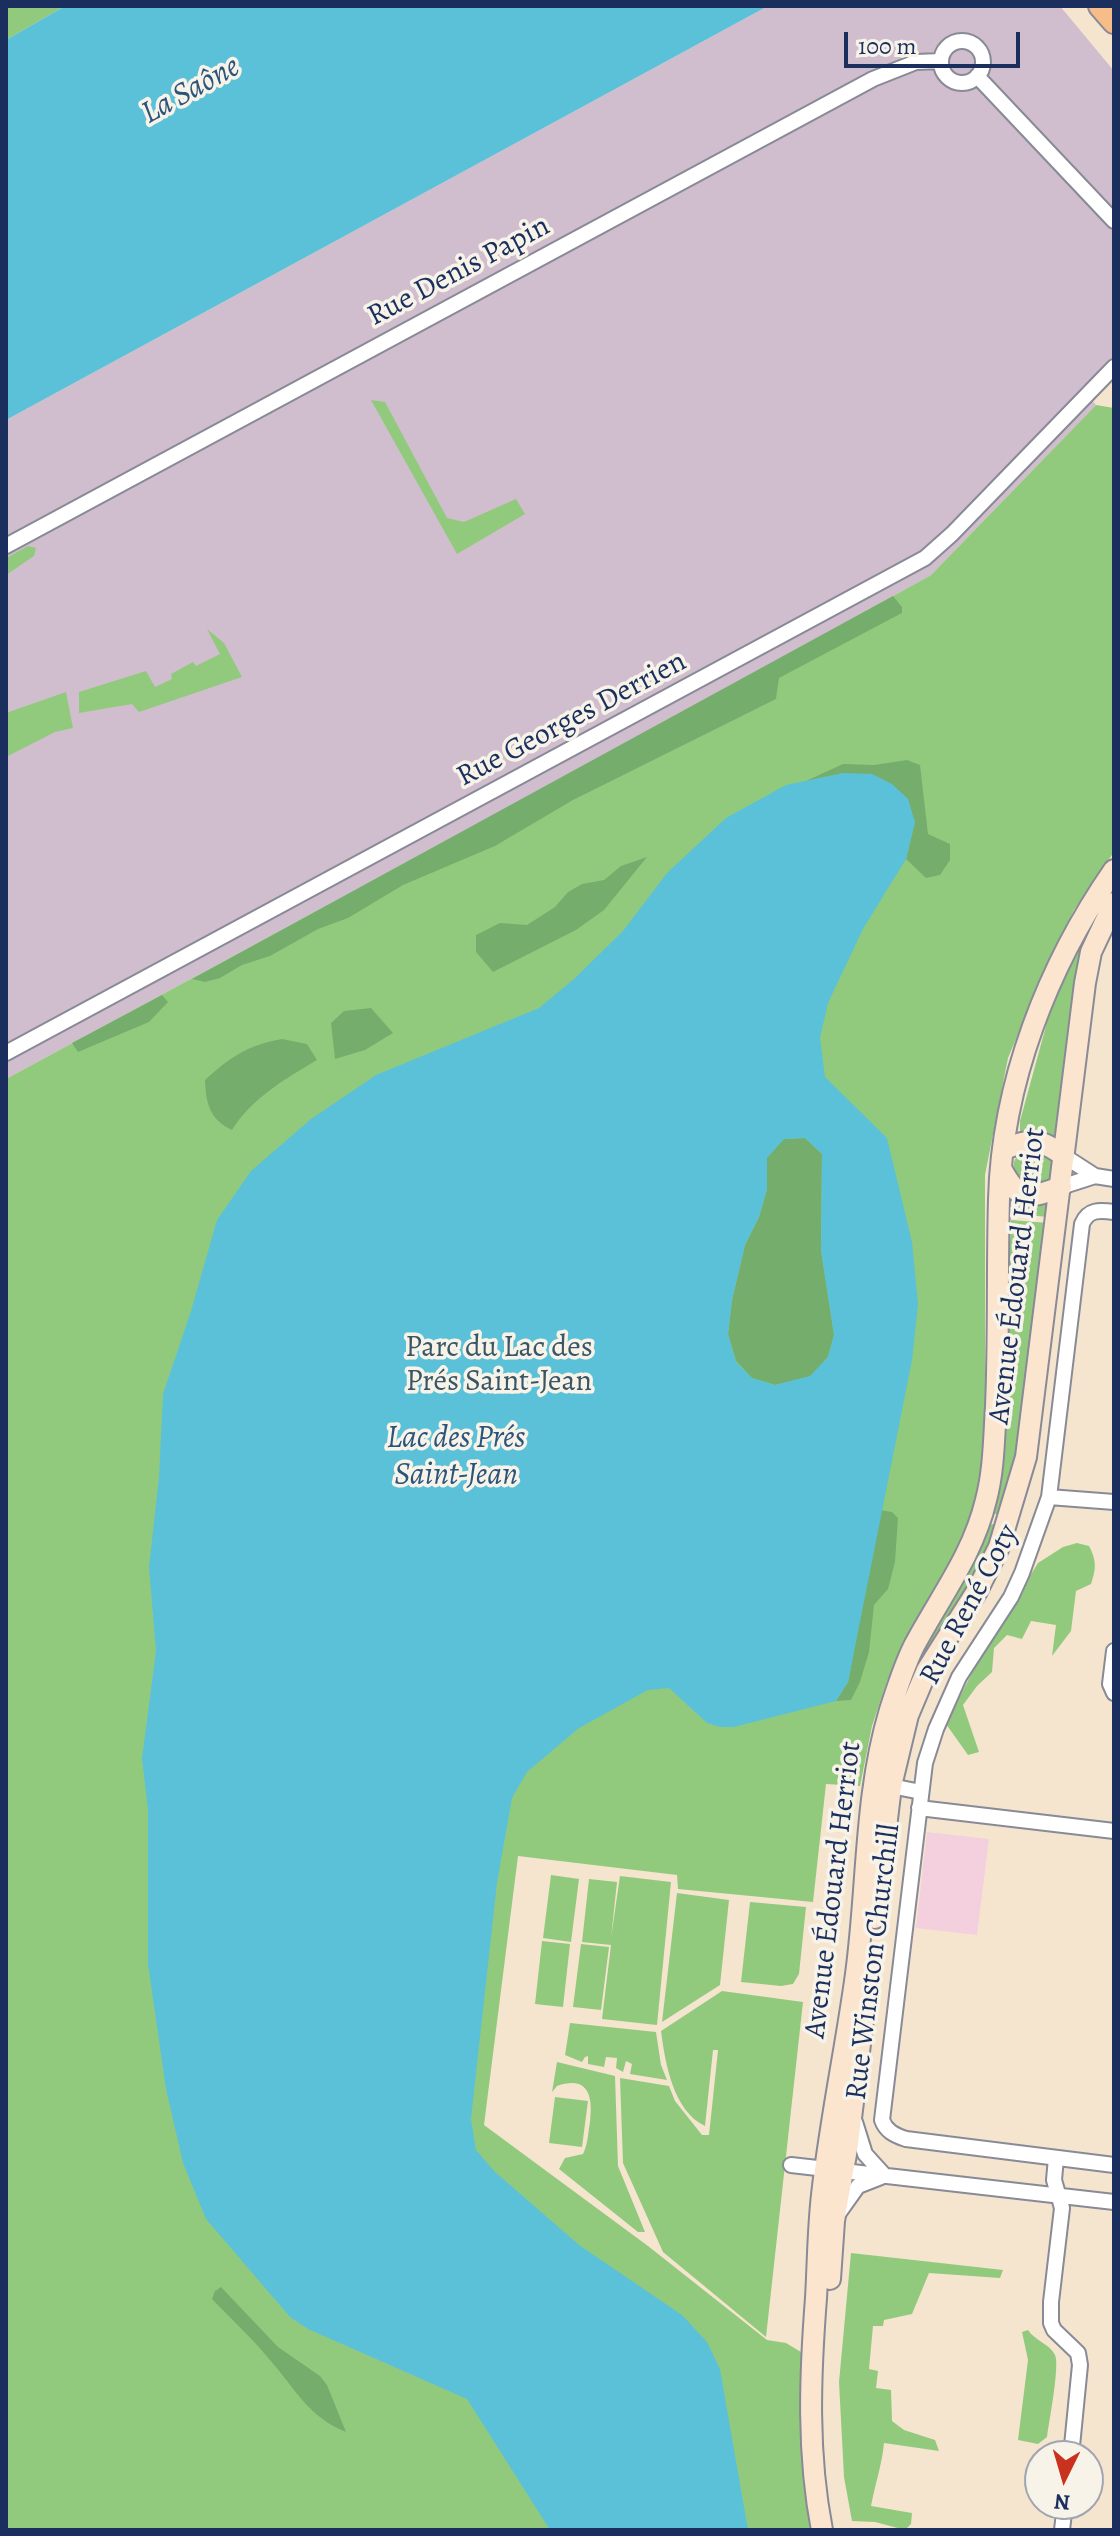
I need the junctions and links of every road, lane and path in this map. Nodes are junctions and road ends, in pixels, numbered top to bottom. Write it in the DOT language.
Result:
graph roads {
  1 [pos="1100,6"];
  2 [pos="1114,22"];
  3 [pos="941,61"];
  4 [pos="977,76"];
  5 [pos="1114,221"];
  6 [pos="1113,371"];
  7 [pos="6,546"];
  8 [pos="1114,870"];
  9 [pos="1114,903"];
  10 [pos="6,1053"];
  11 [pos="1004,1149"];
  12 [pos="1064,1156"];
  13 [pos="1002,1170"];
  14 [pos="1095,1176"];
  15 [pos="1114,1179"];
  16 [pos="1061,1187"];
  17 [pos="1114,1212"];
  18 [pos="1049,1497"];
  19 [pos="1114,1502"];
  20 [pos="1114,1651"];
  21 [pos="1114,1693"];
  22 [pos="891,1786"];
  23 [pos="921,1792"];
  24 [pos="919,1808"];
  25 [pos="1114,1831"];
  26 [pos="852,2111"];
  27 [pos="1056,2158"];
  28 [pos="791,2165"];
  29 [pos="1114,2165"];
  30 [pos="834,2170"];
  31 [pos="885,2176"];
  32 [pos="1059,2196"];
  33 [pos="1114,2202"];
  34 [pos="834,2221"];
  35 [pos="1073,2440"];
  36 [pos="822,2530"];
  37 [pos="835,2530"];
  1 -- 2 [label="main road"];
  3 -- 4 [label="street"];
  3 -- 4 [label="street, Rue Denis Papin"];
  3 -- 7 [label="street, Rue Denis Papin"];
  4 -- 5 [label="street"];
  6 -- 10 [label="street, Rue Georges Derrien"];
  8 -- 11 [label="main road, Avenue Édouard Herriot"];
  9 -- 12 [label="main road, Avenue Édouard Herriot"];
  11 -- 12 [label="main road"];
  11 -- 13 [label="main road, Avenue Édouard Herriot"];
  12 -- 14 [label="street"];
  12 -- 16 [label="main road, Avenue Édouard Herriot"];
  13 -- 16 [label="main road"];
  13 -- 30 [label="main road, Avenue Édouard Herriot"];
  14 -- 15 [label="street"];
  14 -- 16 [label="street"];
  16 -- 22 [label="main road, Avenue Édouard Herriot"];
  17 -- 18 [label="street, Rue René Coty"];
  18 -- 19 [label="street"];
  18 -- 23 [label="street, Rue René Coty"];
  20 -- 21 [label="street"];
  22 -- 23 [label="street"];
  22 -- 26 [label="main road, Avenue Édouard Herriot"];
  23 -- 24 [label="street, Rue René Coty"];
  24 -- 25 [label="street"];
  24 -- 27 [label="street, Rue Winston Churchill"];
  26 -- 30 [label="main road, Avenue Édouard Herriot"];
  26 -- 31 [label="street, Avenue Édouard Herriot"];
  27 -- 29 [label="street, Rue Winston Churchill"];
  27 -- 32 [label="street"];
  28 -- 30 [label="street"];
  30 -- 31 [label="street"];
  30 -- 34 [label="main road, Avenue Édouard Herriot"];
  30 -- 36 [label="main road, Avenue Édouard Herriot"];
  31 -- 32 [label="street"];
  31 -- 34 [label="street"];
  32 -- 33 [label="street"];
  32 -- 35 [label="street"];
  34 -- 37 [label="main road, Avenue Édouard Herriot"];
}
